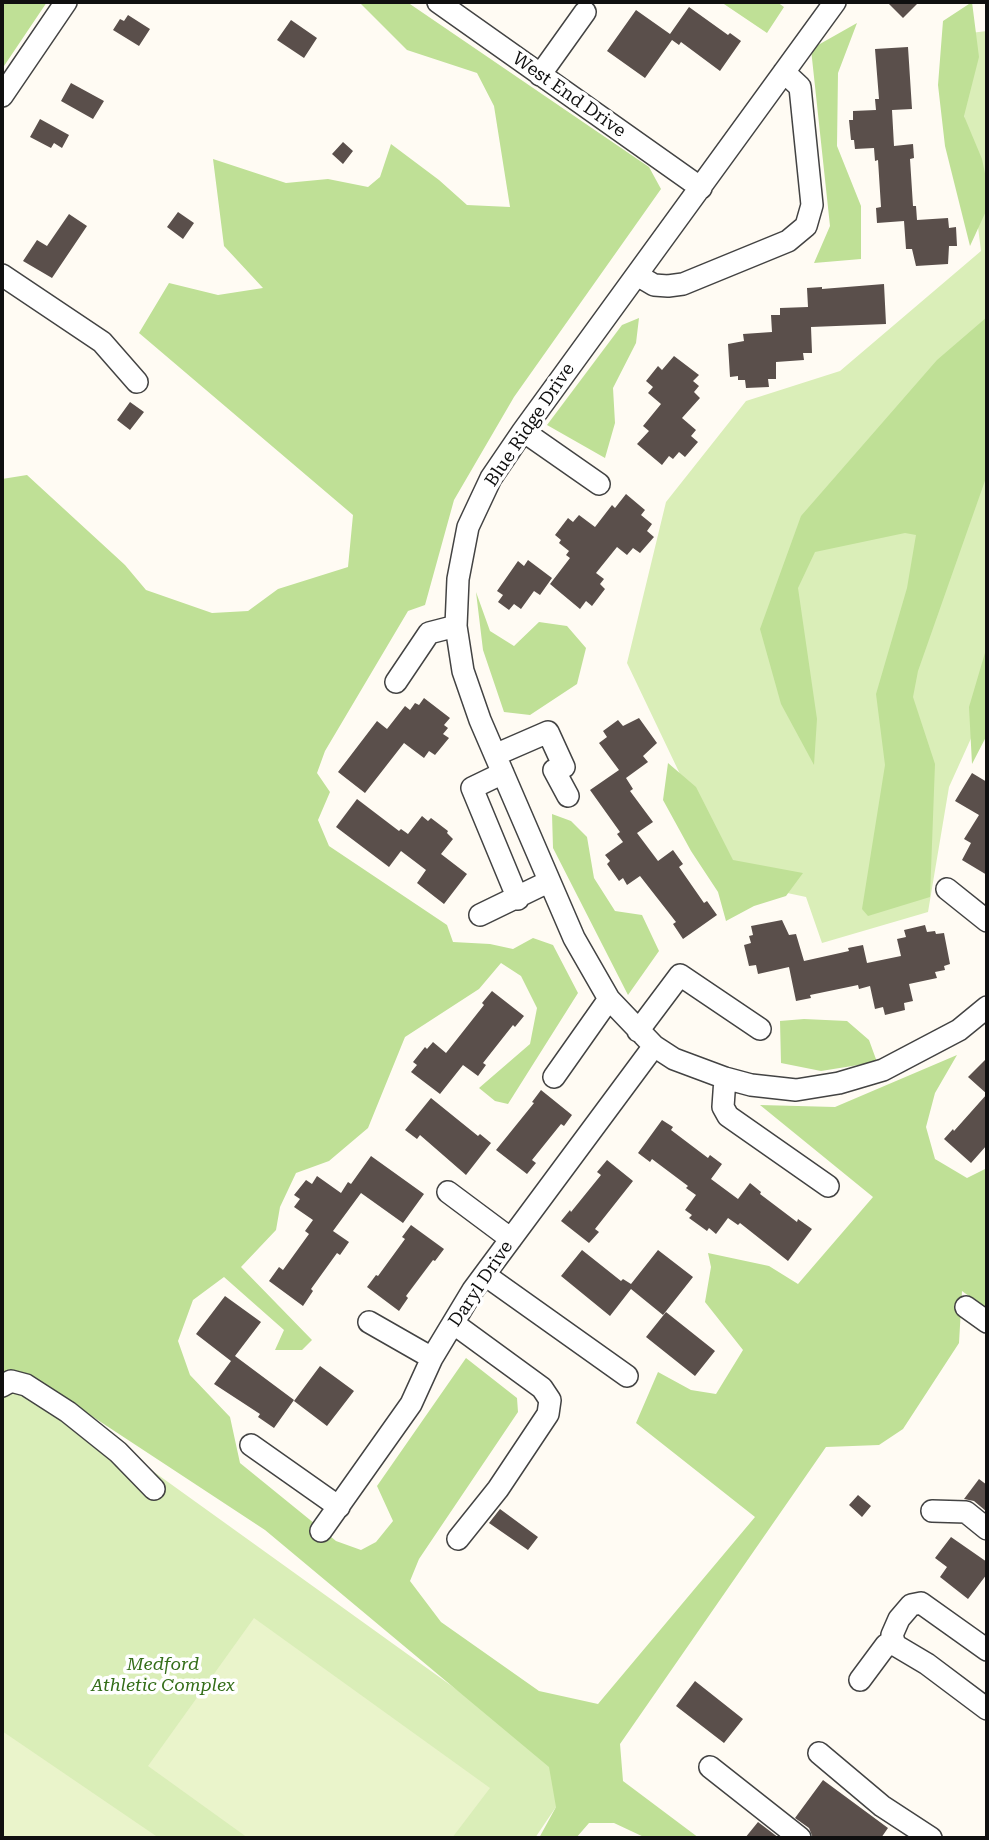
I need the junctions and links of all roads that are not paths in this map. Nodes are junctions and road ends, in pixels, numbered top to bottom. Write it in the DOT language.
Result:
graph roads {
  1 [pos="66,2"];
  2 [pos="438,2"];
  3 [pos="835,2"];
  4 [pos="585,12"];
  5 [pos="784,72"];
  6 [pos="540,75"];
  7 [pos="2,96"];
  8 [pos="701,188"];
  9 [pos="2,275"];
  10 [pos="637,275"];
  11 [pos="136,382"];
  12 [pos="523,430"];
  13 [pos="599,484"];
  14 [pos="456,626"];
  15 [pos="396,682"];
  16 [pos="499,764"];
  17 [pos="568,796"];
  18 [pos="548,882"];
  19 [pos="947,889"];
  20 [pos="518,899"];
  21 [pos="480,915"];
  22 [pos="987,921"];
  23 [pos="609,999"];
  24 [pos="987,1007"];
  25 [pos="760,1029"];
  26 [pos="638,1031"];
  27 [pos="654,1046"];
  28 [pos="554,1077"];
  29 [pos="725,1078"];
  30 [pos="828,1186"];
  31 [pos="448,1192"];
  32 [pos="511,1239"];
  33 [pos="485,1275"];
  34 [pos="966,1307"];
  35 [pos="369,1322"];
  36 [pos="987,1322"];
  37 [pos="453,1324"];
  38 [pos="432,1358"];
  39 [pos="627,1376"];
  40 [pos="2,1386"];
  41 [pos="251,1445"];
  42 [pos="154,1489"];
  43 [pos="339,1507"];
  44 [pos="932,1511"];
  45 [pos="987,1529"];
  46 [pos="321,1531"];
  47 [pos="458,1539"];
  48 [pos="895,1644"];
  49 [pos="987,1650"];
  50 [pos="860,1680"];
  51 [pos="987,1709"];
  52 [pos="819,1753"];
  53 [pos="710,1767"];
  54 [pos="800,1838"];
  55 [pos="931,1838"];
  1 -- 7 [label="street"];
  2 -- 6 [label="street, West End Drive"];
  3 -- 5 [label="street, Blue Ridge Drive"];
  4 -- 6 [label="street"];
  5 -- 8 [label="street, Blue Ridge Drive"];
  5 -- 10 [label="street"];
  6 -- 8 [label="street, West End Drive"];
  8 -- 10 [label="street, Blue Ridge Drive"];
  9 -- 11 [label="street"];
  10 -- 12 [label="street, Blue Ridge Drive"];
  12 -- 13 [label="street"];
  12 -- 14 [label="street, Blue Ridge Drive"];
  14 -- 15 [label="street"];
  14 -- 16 [label="street, Blue Ridge Drive"];
  16 -- 17 [label="street"];
  16 -- 18 [label="street, Blue Ridge Drive"];
  16 -- 20 [label="street"];
  18 -- 20 [label="street"];
  18 -- 23 [label="street, Blue Ridge Drive"];
  19 -- 22 [label="street"];
  20 -- 21 [label="street"];
  23 -- 26 [label="street, Blue Ridge Drive"];
  23 -- 28 [label="street"];
  24 -- 29 [label="street, Blue Ridge Drive"];
  25 -- 26 [label="street"];
  26 -- 27 [label="street, Blue Ridge Drive"];
  27 -- 29 [label="street, Blue Ridge Drive"];
  27 -- 32 [label="street, Daryl Drive"];
  29 -- 30 [label="street"];
  31 -- 32 [label="street"];
  32 -- 33 [label="street, Daryl Drive"];
  33 -- 37 [label="street, Daryl Drive"];
  33 -- 39 [label="street"];
  34 -- 36 [label="street"];
  35 -- 38 [label="street"];
  37 -- 38 [label="street, Daryl Drive"];
  37 -- 47 [label="street"];
  38 -- 43 [label="street, Daryl Drive"];
  40 -- 42 [label="street"];
  41 -- 43 [label="street"];
  43 -- 46 [label="street, Daryl Drive"];
  44 -- 45 [label="street"];
  48 -- 49 [label="street"];
  48 -- 50 [label="street"];
  48 -- 51 [label="street"];
  52 -- 55 [label="street"];
  53 -- 54 [label="street"];
}
